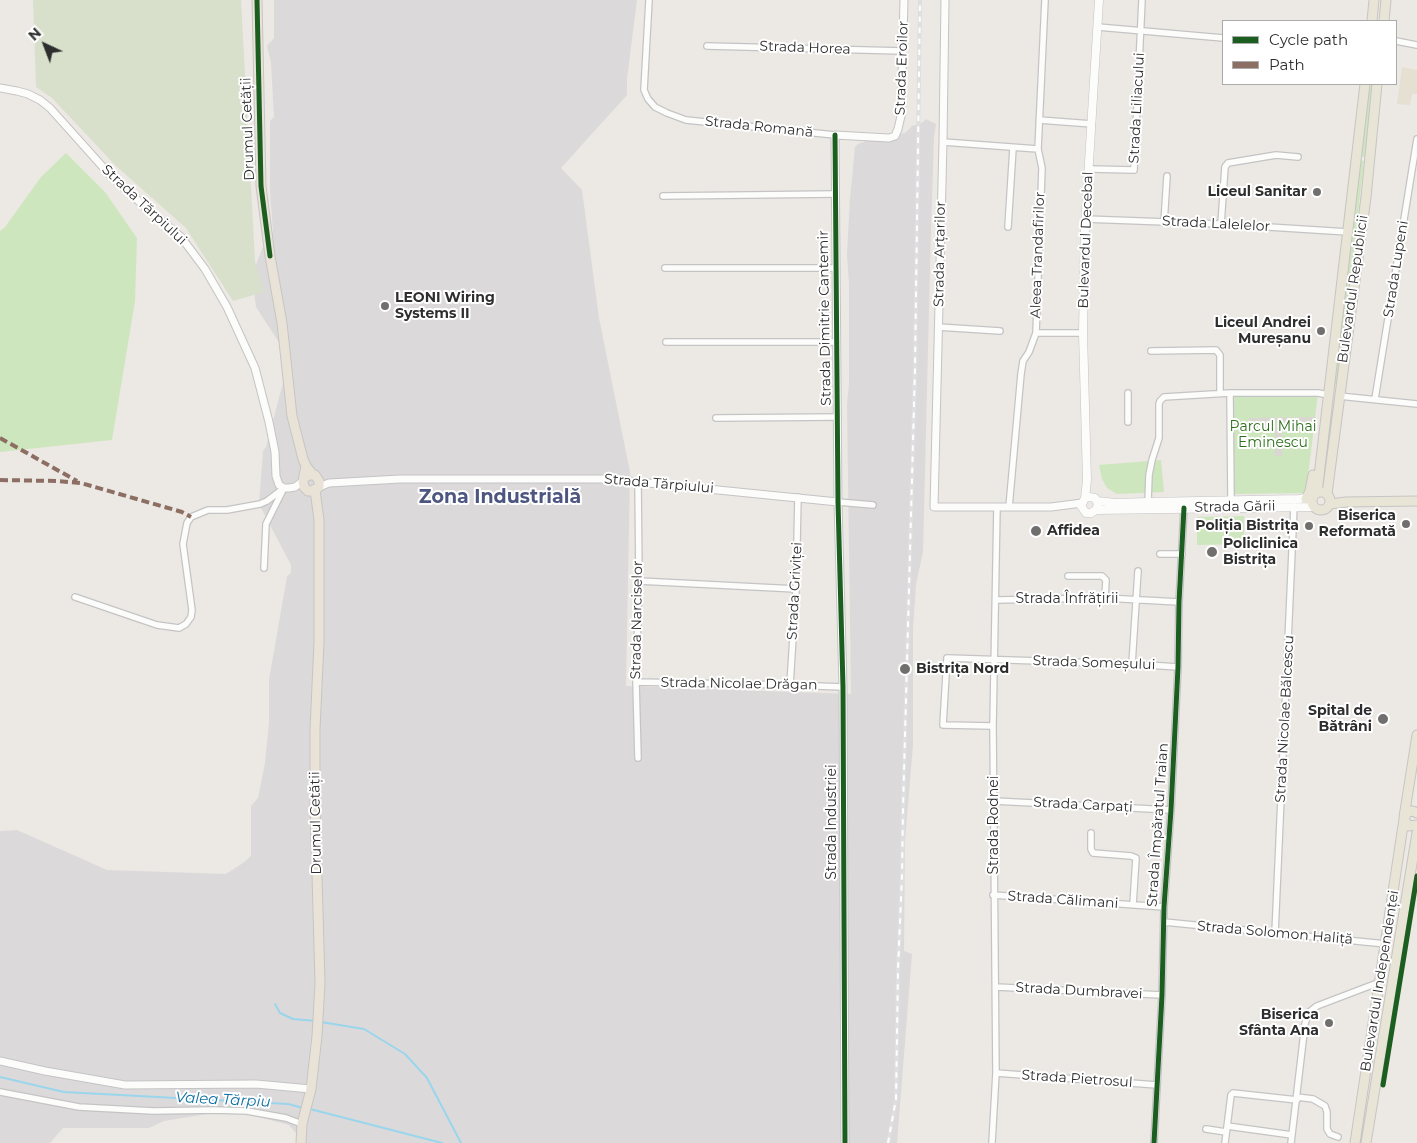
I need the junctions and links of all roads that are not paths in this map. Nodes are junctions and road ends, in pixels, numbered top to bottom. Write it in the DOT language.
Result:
graph roads {
  1 [pos="257,0"];
  2 [pos="649,0"];
  3 [pos="904,0"];
  4 [pos="944,0"];
  5 [pos="1045,0"];
  6 [pos="1099,0"];
  7 [pos="1142,0"];
  8 [pos="1374,0"];
  9 [pos="1386,0"];
  10 [pos="1372,20"];
  11 [pos="1384,20"];
  12 [pos="1098,27"];
  13 [pos="1140,31"];
  14 [pos="1222,38"];
  15 [pos="1397,42"];
  16 [pos="1417,45"];
  17 [pos="707,46"];
  18 [pos="903,51"];
  19 [pos="1365,85"];
  20 [pos="1377,85"];
  21 [pos="0,88"];
  22 [pos="1039,120"];
  23 [pos="1092,124"];
  24 [pos="834,135"];
  25 [pos="895,136"];
  26 [pos="1417,139"];
  27 [pos="943,142"];
  28 [pos="1012,148"];
  29 [pos="1038,149"];
  30 [pos="1298,156"];
  31 [pos="1089,169"];
  32 [pos="1168,176"];
  33 [pos="835,194"];
  34 [pos="663,196"];
  35 [pos="1085,218"];
  36 [pos="1164,223"];
  37 [pos="1221,224"];
  38 [pos="1008,227"];
  39 [pos="1348,232"];
  40 [pos="665,268"];
  41 [pos="836,268"];
  42 [pos="938,327"];
  43 [pos="1000,331"];
  44 [pos="1036,333"];
  45 [pos="1083,334"];
  46 [pos="666,342"];
  47 [pos="837,342"];
  48 [pos="1152,351"];
  49 [pos="1128,393"];
  50 [pos="1230,393"];
  51 [pos="1220,394"];
  52 [pos="1329,395"];
  53 [pos="1339,396"];
  54 [pos="1375,399"];
  55 [pos="1417,404"];
  56 [pos="838,417"];
  57 [pos="716,418"];
  58 [pos="1128,422"];
  59 [pos="638,481"];
  60 [pos="304,485"];
  61 [pos="798,497"];
  62 [pos="1313,499"];
  63 [pos="1329,499"];
  64 [pos="1231,500"];
  65 [pos="1417,501"];
  66 [pos="838,502"];
  67 [pos="1088,502"];
  68 [pos="1148,502"];
  69 [pos="874,505"];
  70 [pos="1294,506"];
  71 [pos="934,507"];
  72 [pos="997,507"];
  73 [pos="1009,507"];
  74 [pos="1184,508"];
  75 [pos="1096,510"];
  76 [pos="1160,554"];
  77 [pos="1182,554"];
  78 [pos="264,568"];
  79 [pos="1138,572"];
  80 [pos="1068,576"];
  81 [pos="639,581"];
  82 [pos="796,589"];
  83 [pos="75,597"];
  84 [pos="1105,598"];
  85 [pos="996,600"];
  86 [pos="1137,600"];
  87 [pos="1179,602"];
  88 [pos="995,659"];
  89 [pos="1132,664"];
  90 [pos="1178,667"];
  91 [pos="636,682"];
  92 [pos="790,684"];
  93 [pos="843,688"];
  94 [pos="993,726"];
  95 [pos="1417,735"];
  96 [pos="638,758"];
  97 [pos="994,801"];
  98 [pos="1171,810"];
  99 [pos="1417,813"];
  100 [pos="1404,818"];
  101 [pos="1417,825"];
  102 [pos="1091,832"];
  103 [pos="1417,833"];
  104 [pos="994,895"];
  105 [pos="1134,905"];
  106 [pos="1164,907"];
  107 [pos="1164,922"];
  108 [pos="1275,932"];
  109 [pos="1386,944"];
  110 [pos="1380,982"];
  111 [pos="996,987"];
  112 [pos="1162,995"];
  113 [pos="0,1061"];
  114 [pos="996,1073"];
  115 [pos="1157,1085"];
  116 [pos="0,1092"];
  117 [pos="309,1094"];
  118 [pos="1297,1098"];
  119 [pos="302,1124"];
  120 [pos="1206,1128"];
  121 [pos="1227,1129"];
  122 [pos="1292,1135"];
  123 [pos="1338,1137"];
  124 [pos="301,1143"];
  125 [pos="845,1143"];
  126 [pos="992,1143"];
  127 [pos="1154,1143"];
  128 [pos="1225,1143"];
  129 [pos="1291,1143"];
  130 [pos="1355,1143"];
  131 [pos="1366,1143"];
  1 -- 60 [label="highway, Drumul Cetății"];
  2 -- 24 [label="street, Strada Romană"];
  3 -- 18 [label="street, Strada Eroilor"];
  4 -- 27 [label="street, Strada Arțarilor"];
  5 -- 22 [label="street, Aleea Trandafirilor"];
  6 -- 12 [label="main road, Bulevardul Decebal"];
  7 -- 13 [label="street"];
  8 -- 10 [label="main road"];
  9 -- 11 [label="main road"];
  12 -- 13 [label="street"];
  12 -- 23 [label="main road, Bulevardul Decebal"];
  13 -- 14 [label="street"];
  13 -- 31 [label="street, Strada Liliacului"];
  15 -- 16 [label="street"];
  17 -- 18 [label="street, Strada Horea"];
  18 -- 25 [label="street, Strada Eroilor"];
  19 -- 39 [label="main road, Bulevardul Republicii"];
  20 -- 53 [label="main road, Bulevardul Republicii"];
  21 -- 60 [label="street, Strada Tărpiului"];
  22 -- 23 [label="street"];
  22 -- 29 [label="street, Aleea Trandafirilor"];
  23 -- 31 [label="main road, Bulevardul Decebal"];
  24 -- 25 [label="street, Strada Romană"];
  24 -- 33 [label="street, Strada Dimitrie Cantemir"];
  26 -- 54 [label="street, Strada Lupeni"];
  27 -- 28 [label="street"];
  27 -- 42 [label="street, Strada Arțarilor"];
  28 -- 29 [label="street"];
  28 -- 38 [label="street"];
  29 -- 44 [label="street, Aleea Trandafirilor"];
  30 -- 37 [label="street"];
  31 -- 35 [label="main road, Bulevardul Decebal"];
  32 -- 36 [label="street"];
  33 -- 34 [label="street"];
  33 -- 41 [label="street, Strada Dimitrie Cantemir"];
  35 -- 36 [label="street, Strada Lalelelor"];
  35 -- 45 [label="main road, Bulevardul Decebal"];
  36 -- 37 [label="street, Strada Lalelelor"];
  37 -- 39 [label="street, Strada Lalelelor"];
  39 -- 52 [label="main road, Bulevardul Republicii"];
  40 -- 41 [label="street"];
  41 -- 47 [label="street, Strada Dimitrie Cantemir"];
  42 -- 43 [label="street"];
  42 -- 71 [label="street, Strada Arțarilor"];
  44 -- 45 [label="street"];
  44 -- 73 [label="street, Aleea Trandafirilor"];
  45 -- 67 [label="main road, Bulevardul Decebal"];
  46 -- 47 [label="street"];
  47 -- 56 [label="street, Strada Dimitrie Cantemir"];
  48 -- 51 [label="street"];
  49 -- 58 [label="street"];
  50 -- 51 [label="street"];
  50 -- 52 [label="street"];
  50 -- 64 [label="street"];
  51 -- 68 [label="street"];
  52 -- 62 [label="main road, Bulevardul Republicii"];
  53 -- 54 [label="street"];
  53 -- 63 [label="main road, Bulevardul Republicii"];
  54 -- 55 [label="street"];
  56 -- 57 [label="street"];
  56 -- 66 [label="street, Strada Dimitrie Cantemir"];
  59 -- 60 [label="street, Strada Tărpiului"];
  59 -- 61 [label="street, Strada Tărpiului"];
  59 -- 81 [label="street, Strada Narciselor"];
  60 -- 78 [label="street"];
  60 -- 83 [label="street"];
  60 -- 117 [label="highway, Drumul Cetății"];
  61 -- 66 [label="street, Strada Tărpiului"];
  61 -- 82 [label="street, Strada Griviței"];
  62 -- 63 [label="main road"];
  62 -- 63 [label="main road"];
  62 -- 64 [label="main road, Strada Gării"];
  62 -- 70 [label="main road, Strada Gării"];
  63 -- 65 [label="main road"];
  64 -- 68 [label="main road, Strada Gării"];
  66 -- 69 [label="street"];
  66 -- 93 [label="street, Strada Industriei"];
  67 -- 68 [label="main road, Strada Gării"];
  67 -- 73 [label="street, Strada Gării"];
  67 -- 75 [label="main road"];
  67 -- 75 [label="main road, Strada Gării"];
  70 -- 74 [label="main road, Strada Gării"];
  70 -- 108 [label="street, Strada Nicolae Bălcescu"];
  71 -- 72 [label="street, Strada Gării"];
  72 -- 73 [label="street, Strada Gării"];
  72 -- 85 [label="street, Strada Rodnei"];
  74 -- 75 [label="main road, Strada Gării"];
  74 -- 77 [label="street, Strada Împăratul Traian"];
  76 -- 77 [label="street"];
  77 -- 87 [label="street, Strada Împăratul Traian"];
  79 -- 86 [label="street"];
  80 -- 84 [label="street"];
  81 -- 82 [label="street"];
  81 -- 91 [label="street, Strada Narciselor"];
  82 -- 92 [label="street, Strada Griviței"];
  84 -- 85 [label="street, Strada Înfrățirii"];
  84 -- 86 [label="street, Strada Înfrățirii"];
  85 -- 88 [label="street, Strada Rodnei"];
  86 -- 87 [label="street, Strada Înfrățirii"];
  86 -- 89 [label="street, Strada Înfrățirii"];
  87 -- 90 [label="street, Strada Împăratul Traian"];
  88 -- 89 [label="street, Strada Someșului"];
  88 -- 94 [label="street, Strada Rodnei"];
  88 -- 94 [label="street, Strada Someșului"];
  89 -- 90 [label="street, Strada Someșului"];
  90 -- 98 [label="street, Strada Împăratul Traian"];
  91 -- 92 [label="street, Strada Nicolae Drăgan"];
  91 -- 96 [label="street, Strada Narciselor"];
  92 -- 93 [label="street, Strada Nicolae Drăgan"];
  93 -- 125 [label="street, Strada Industriei"];
  94 -- 97 [label="street, Strada Rodnei"];
  95 -- 100 [label="main road, Bulevardul Independenței"];
  97 -- 98 [label="street, Strada Carpați"];
  97 -- 104 [label="street, Strada Rodnei"];
  98 -- 106 [label="street, Strada Împăratul Traian"];
  99 -- 100 [label="main road"];
  100 -- 101 [label="main road"];
  100 -- 109 [label="main road, Bulevardul Independenței"];
  102 -- 105 [label="street, Strada Călimani"];
  103 -- 131 [label="main road, Bulevardul Independenței"];
  104 -- 105 [label="street, Strada Călimani"];
  104 -- 111 [label="street, Strada Rodnei"];
  105 -- 106 [label="street, Strada Călimani"];
  106 -- 107 [label="street, Strada Împăratul Traian"];
  107 -- 108 [label="street, Strada Solomon Haliță"];
  107 -- 112 [label="street, Strada Împăratul Traian"];
  108 -- 109 [label="street, Strada Solomon Haliță"];
  109 -- 110 [label="main road, Bulevardul Independenței"];
  110 -- 118 [label="street"];
  110 -- 130 [label="main road, Bulevardul Independenței"];
  111 -- 112 [label="street, Strada Dumbravei"];
  111 -- 114 [label="street, Strada Rodnei"];
  112 -- 115 [label="street, Strada Împăratul Traian"];
  113 -- 117 [label="street"];
  114 -- 115 [label="street, Strada Pietrosul"];
  114 -- 126 [label="street, Strada Rodnei"];
  115 -- 127 [label="street, Strada Împăratul Traian"];
  116 -- 119 [label="street"];
  117 -- 119 [label="highway, Drumul Cetății"];
  118 -- 121 [label="street"];
  118 -- 122 [label="street"];
  118 -- 123 [label="street"];
  119 -- 124 [label="highway, Drumul Cetății"];
  120 -- 121 [label="street"];
  121 -- 122 [label="street"];
  121 -- 128 [label="street"];
  122 -- 129 [label="street"];
}
